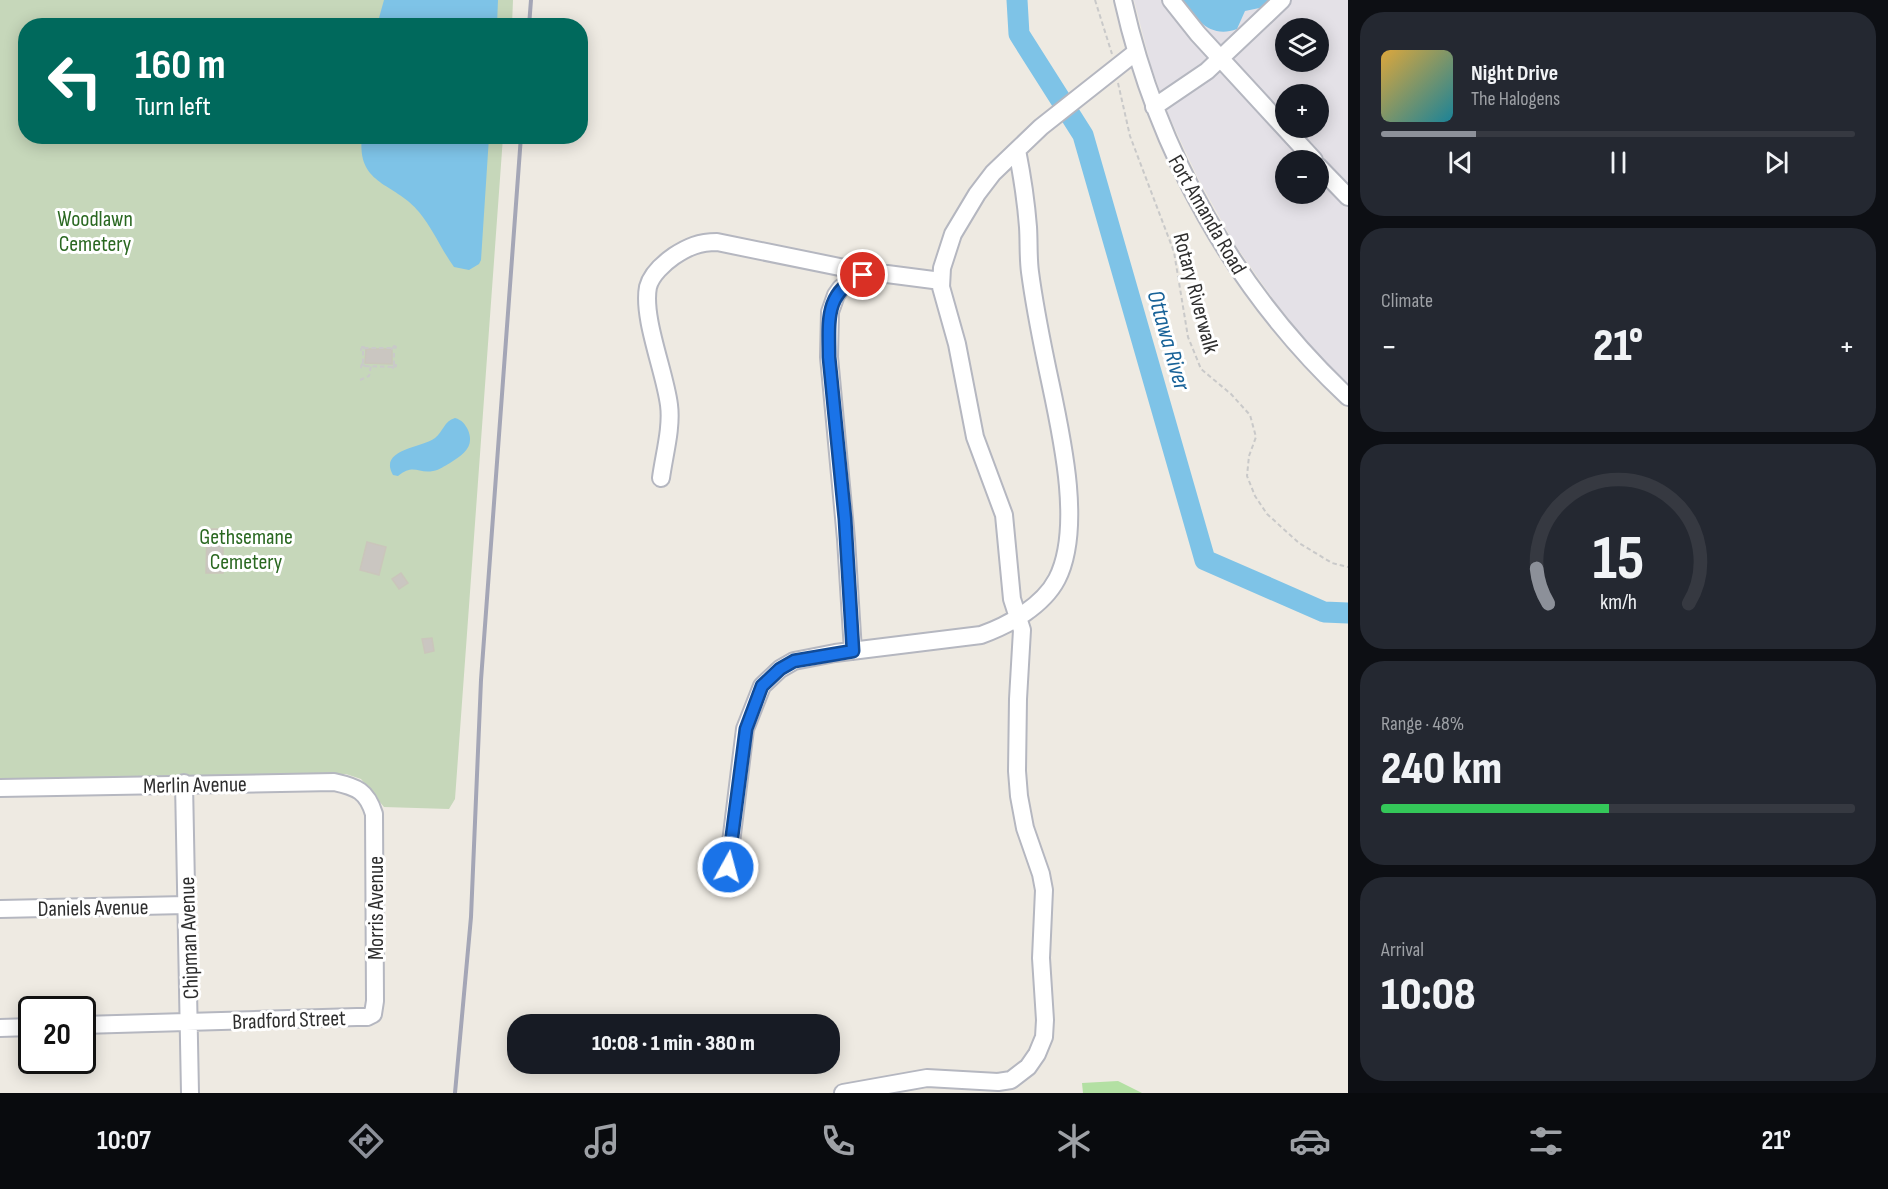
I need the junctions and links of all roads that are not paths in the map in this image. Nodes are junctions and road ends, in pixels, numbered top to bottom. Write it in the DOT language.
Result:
graph roads {
  1 [pos="1123,0"];
  2 [pos="1172,0"];
  3 [pos="1282,0"];
  4 [pos="1136,52"];
  5 [pos="1220,58"];
  6 [pos="1154,107"];
  7 [pos="1017,150"];
  8 [pos="1305,150"];
  9 [pos="1329,177"];
  10 [pos="1348,197"];
  11 [pos="873,273"];
  12 [pos="941,280"];
  13 [pos="1348,397"];
  14 [pos="661,478"];
  15 [pos="1017,616"];
  16 [pos="853,651"];
  17 [pos="184,783"];
  18 [pos="0,788"];
  19 [pos="374,814"];
  20 [pos="728,867"];
  21 [pos="186,905"];
  22 [pos="0,909"];
  23 [pos="375,1001"];
  24 [pos="190,1022"];
  25 [pos="96,1025"];
  26 [pos="18,1027"];
  27 [pos="0,1028"];
  28 [pos="190,1093"];
  29 [pos="843,1093"];
  1 -- 4 [label="street, Fort Amanda Road"];
  2 -- 5 [label="street"];
  3 -- 5 [label="street"];
  4 -- 6 [label="street, Fort Amanda Road"];
  4 -- 7 [label="street"];
  5 -- 6 [label="street"];
  5 -- 8 [label="street"];
  6 -- 13 [label="street, Fort Amanda Road"];
  7 -- 12 [label="street"];
  7 -- 15 [label="street"];
  9 -- 10 [label="street"];
  11 -- 12 [label="street"];
  11 -- 14 [label="street"];
  11 -- 16 [label="street"];
  12 -- 15 [label="street"];
  15 -- 16 [label="street"];
  15 -- 29 [label="street"];
  16 -- 20 [label="street"];
  17 -- 18 [label="street, Merlin Avenue"];
  17 -- 19 [label="street, Merlin Avenue"];
  17 -- 21 [label="street, Chipman Avenue"];
  19 -- 23 [label="street, Morris Avenue"];
  21 -- 22 [label="street, Daniels Avenue"];
  21 -- 24 [label="street, Chipman Avenue"];
  23 -- 24 [label="street, Bradford Street"];
  24 -- 25 [label="street, Bradford Street"];
  24 -- 28 [label="street, Chipman Avenue"];
  26 -- 27 [label="street"];
}
